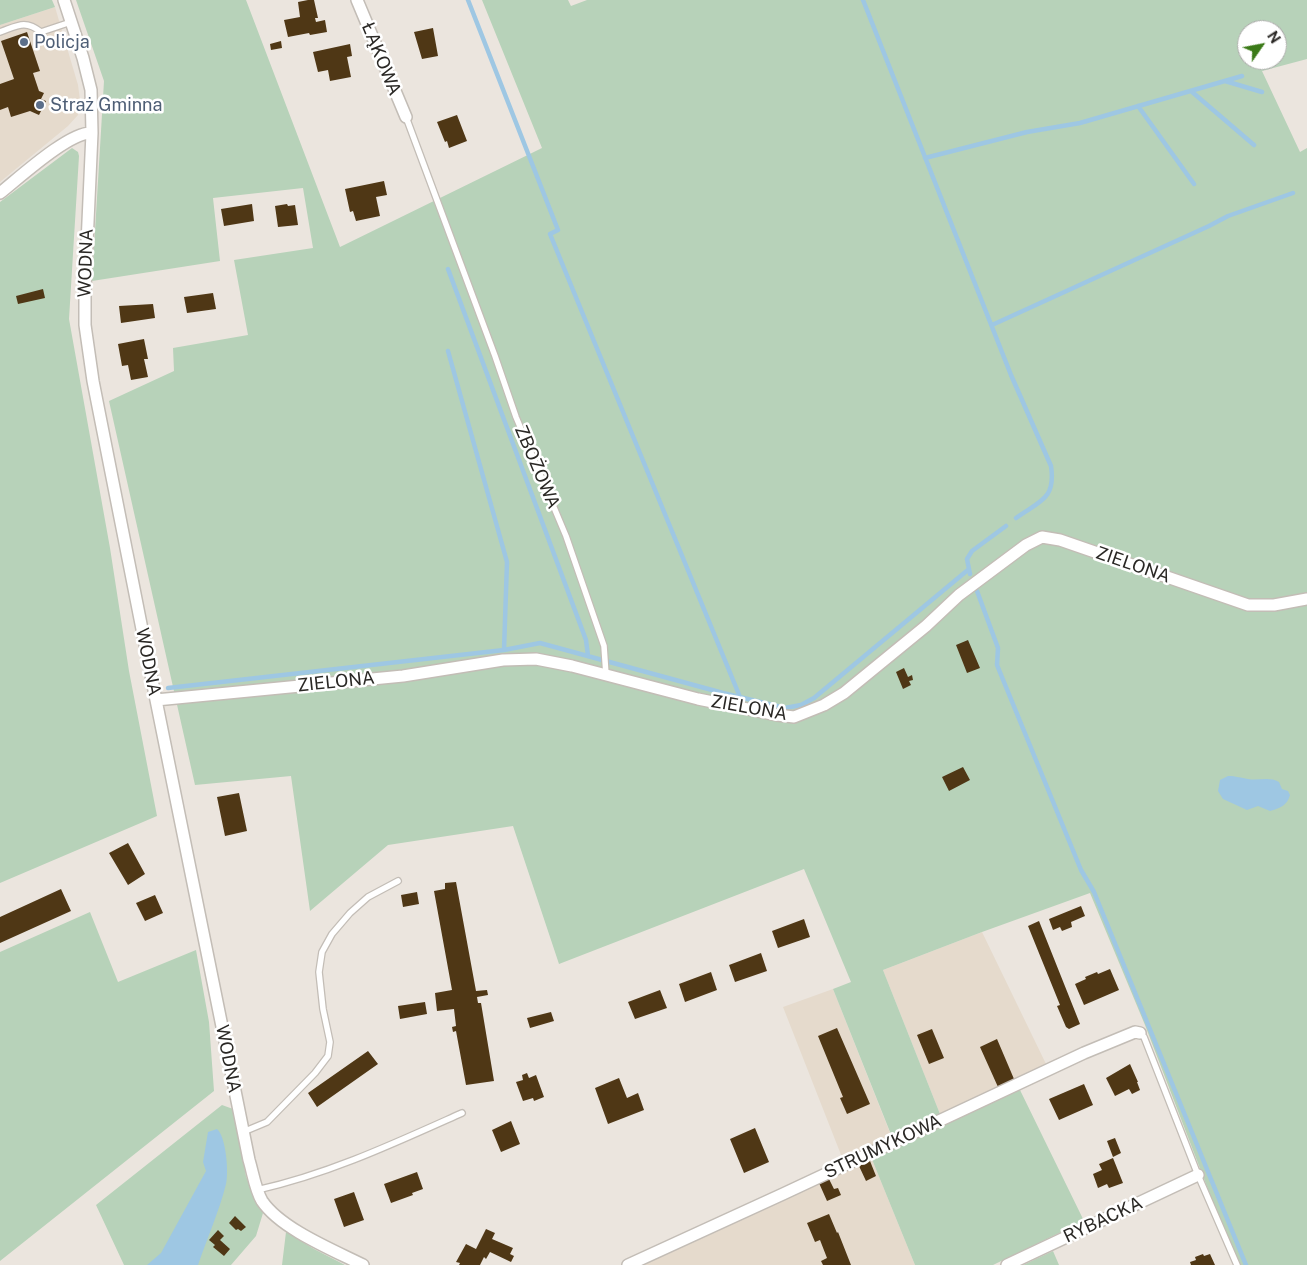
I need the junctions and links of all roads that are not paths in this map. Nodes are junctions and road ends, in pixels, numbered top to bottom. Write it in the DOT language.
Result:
graph roads {
  1 [pos="64,0"];
  2 [pos="357,0"];
  3 [pos="71,22"];
  4 [pos="0,32"];
  5 [pos="406,117"];
  6 [pos="92,132"];
  7 [pos="0,193"];
  8 [pos="1307,599"];
  9 [pos="606,675"];
  10 [pos="156,700"];
  11 [pos="398,881"];
  12 [pos="1140,1033"];
  13 [pos="462,1113"];
  14 [pos="243,1132"];
  15 [pos="1198,1175"];
  16 [pos="258,1190"];
  17 [pos="363,1265"];
  18 [pos="628,1265"];
  19 [pos="1007,1265"];
  20 [pos="1237,1265"];
  1 -- 3 [label="street, WODNA"];
  2 -- 5 [label="street, ŁĄKOWA"];
  3 -- 4 [label="lane"];
  3 -- 6 [label="street, WODNA"];
  5 -- 9 [label="lane, ZBOŻOWA"];
  6 -- 7 [label="street"];
  6 -- 10 [label="street, WODNA"];
  8 -- 9 [label="street, ZIELONA"];
  9 -- 10 [label="street, ZIELONA"];
  10 -- 14 [label="street, WODNA"];
  11 -- 14 [label="lane"];
  12 -- 15 [label="lane"];
  12 -- 18 [label="street, STRUMYKOWA"];
  13 -- 16 [label="lane"];
  14 -- 16 [label="street, WODNA"];
  15 -- 19 [label="street, RYBACKA"];
  15 -- 20 [label="lane"];
  16 -- 17 [label="street, WODNA"];
}
